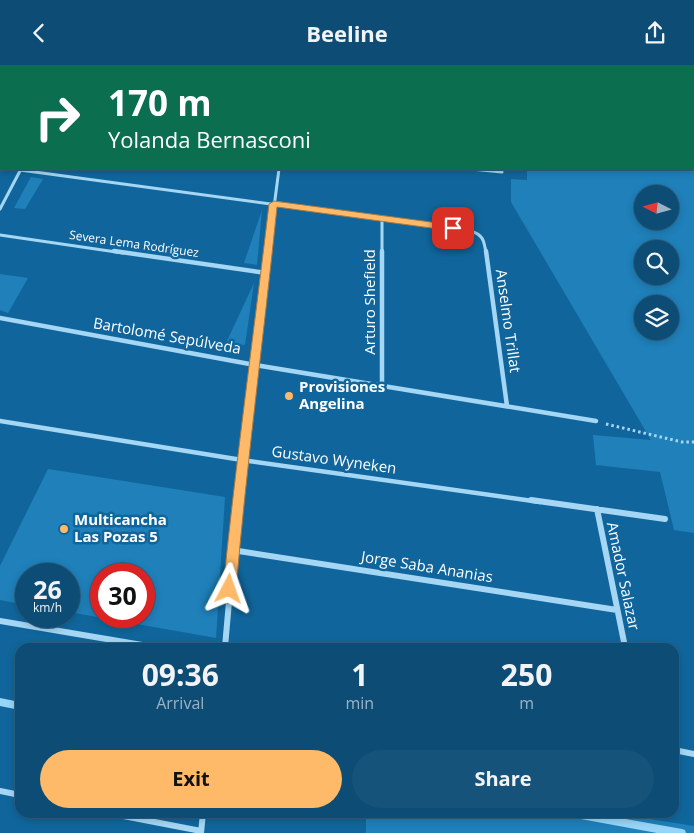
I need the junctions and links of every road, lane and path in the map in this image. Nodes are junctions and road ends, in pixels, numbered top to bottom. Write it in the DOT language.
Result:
graph roads {
  1 [pos="21,170"];
  2 [pos="280,170"];
  3 [pos="481,170"];
  4 [pos="502,172"];
  5 [pos="274,204"];
  6 [pos="0,209"];
  7 [pos="382,219"];
  8 [pos="0,235"];
  9 [pos="266,273"];
  10 [pos="0,318"];
  11 [pos="255,365"];
  12 [pos="382,386"];
  13 [pos="507,406"];
  14 [pos="0,421"];
  15 [pos="596,421"];
  16 [pos="694,442"];
  17 [pos="242,460"];
  18 [pos="597,509"];
  19 [pos="665,519"];
  20 [pos="232,550"];
  21 [pos="617,610"];
  22 [pos="0,621"];
  23 [pos="130,643"];
  24 [pos="224,643"];
  25 [pos="624,643"];
  26 [pos="679,751"];
  27 [pos="694,755"];
  28 [pos="0,791"];
  29 [pos="15,794"];
  30 [pos="132,818"];
  31 [pos="202,818"];
  32 [pos="201,832"];
  1 -- 5 [label="street"];
  1 -- 6 [label="street"];
  2 -- 5 [label="street"];
  3 -- 4 [label="street"];
  5 -- 7 [label="street"];
  5 -- 9 [label="street"];
  7 -- 12 [label="street, Arturo Shefield"];
  7 -- 13 [label="street, Anselmo Trillat"];
  8 -- 9 [label="street, Severa Lema Rodríguez"];
  9 -- 11 [label="street"];
  10 -- 11 [label="street, Bartolomé Sepúlveda"];
  11 -- 12 [label="street, Bartolomé Sepúlveda"];
  11 -- 17 [label="street"];
  12 -- 13 [label="street, Bartolomé Sepúlveda"];
  13 -- 15 [label="street, Bartolomé Sepúlveda"];
  14 -- 17 [label="street, Gustavo Wyneken"];
  15 -- 16 [label="path"];
  17 -- 18 [label="street, Gustavo Wyneken"];
  17 -- 20 [label="street"];
  18 -- 19 [label="street, Gustavo Wyneken"];
  18 -- 21 [label="street, Amador Salazar"];
  20 -- 21 [label="street, Jorge Saba Ananias"];
  20 -- 24 [label="street"];
  21 -- 25 [label="street, Amador Salazar"];
  22 -- 23 [label="street"];
  26 -- 27 [label="street"];
  28 -- 29 [label="street"];
  30 -- 32 [label="street"];
  31 -- 32 [label="street"];
}
